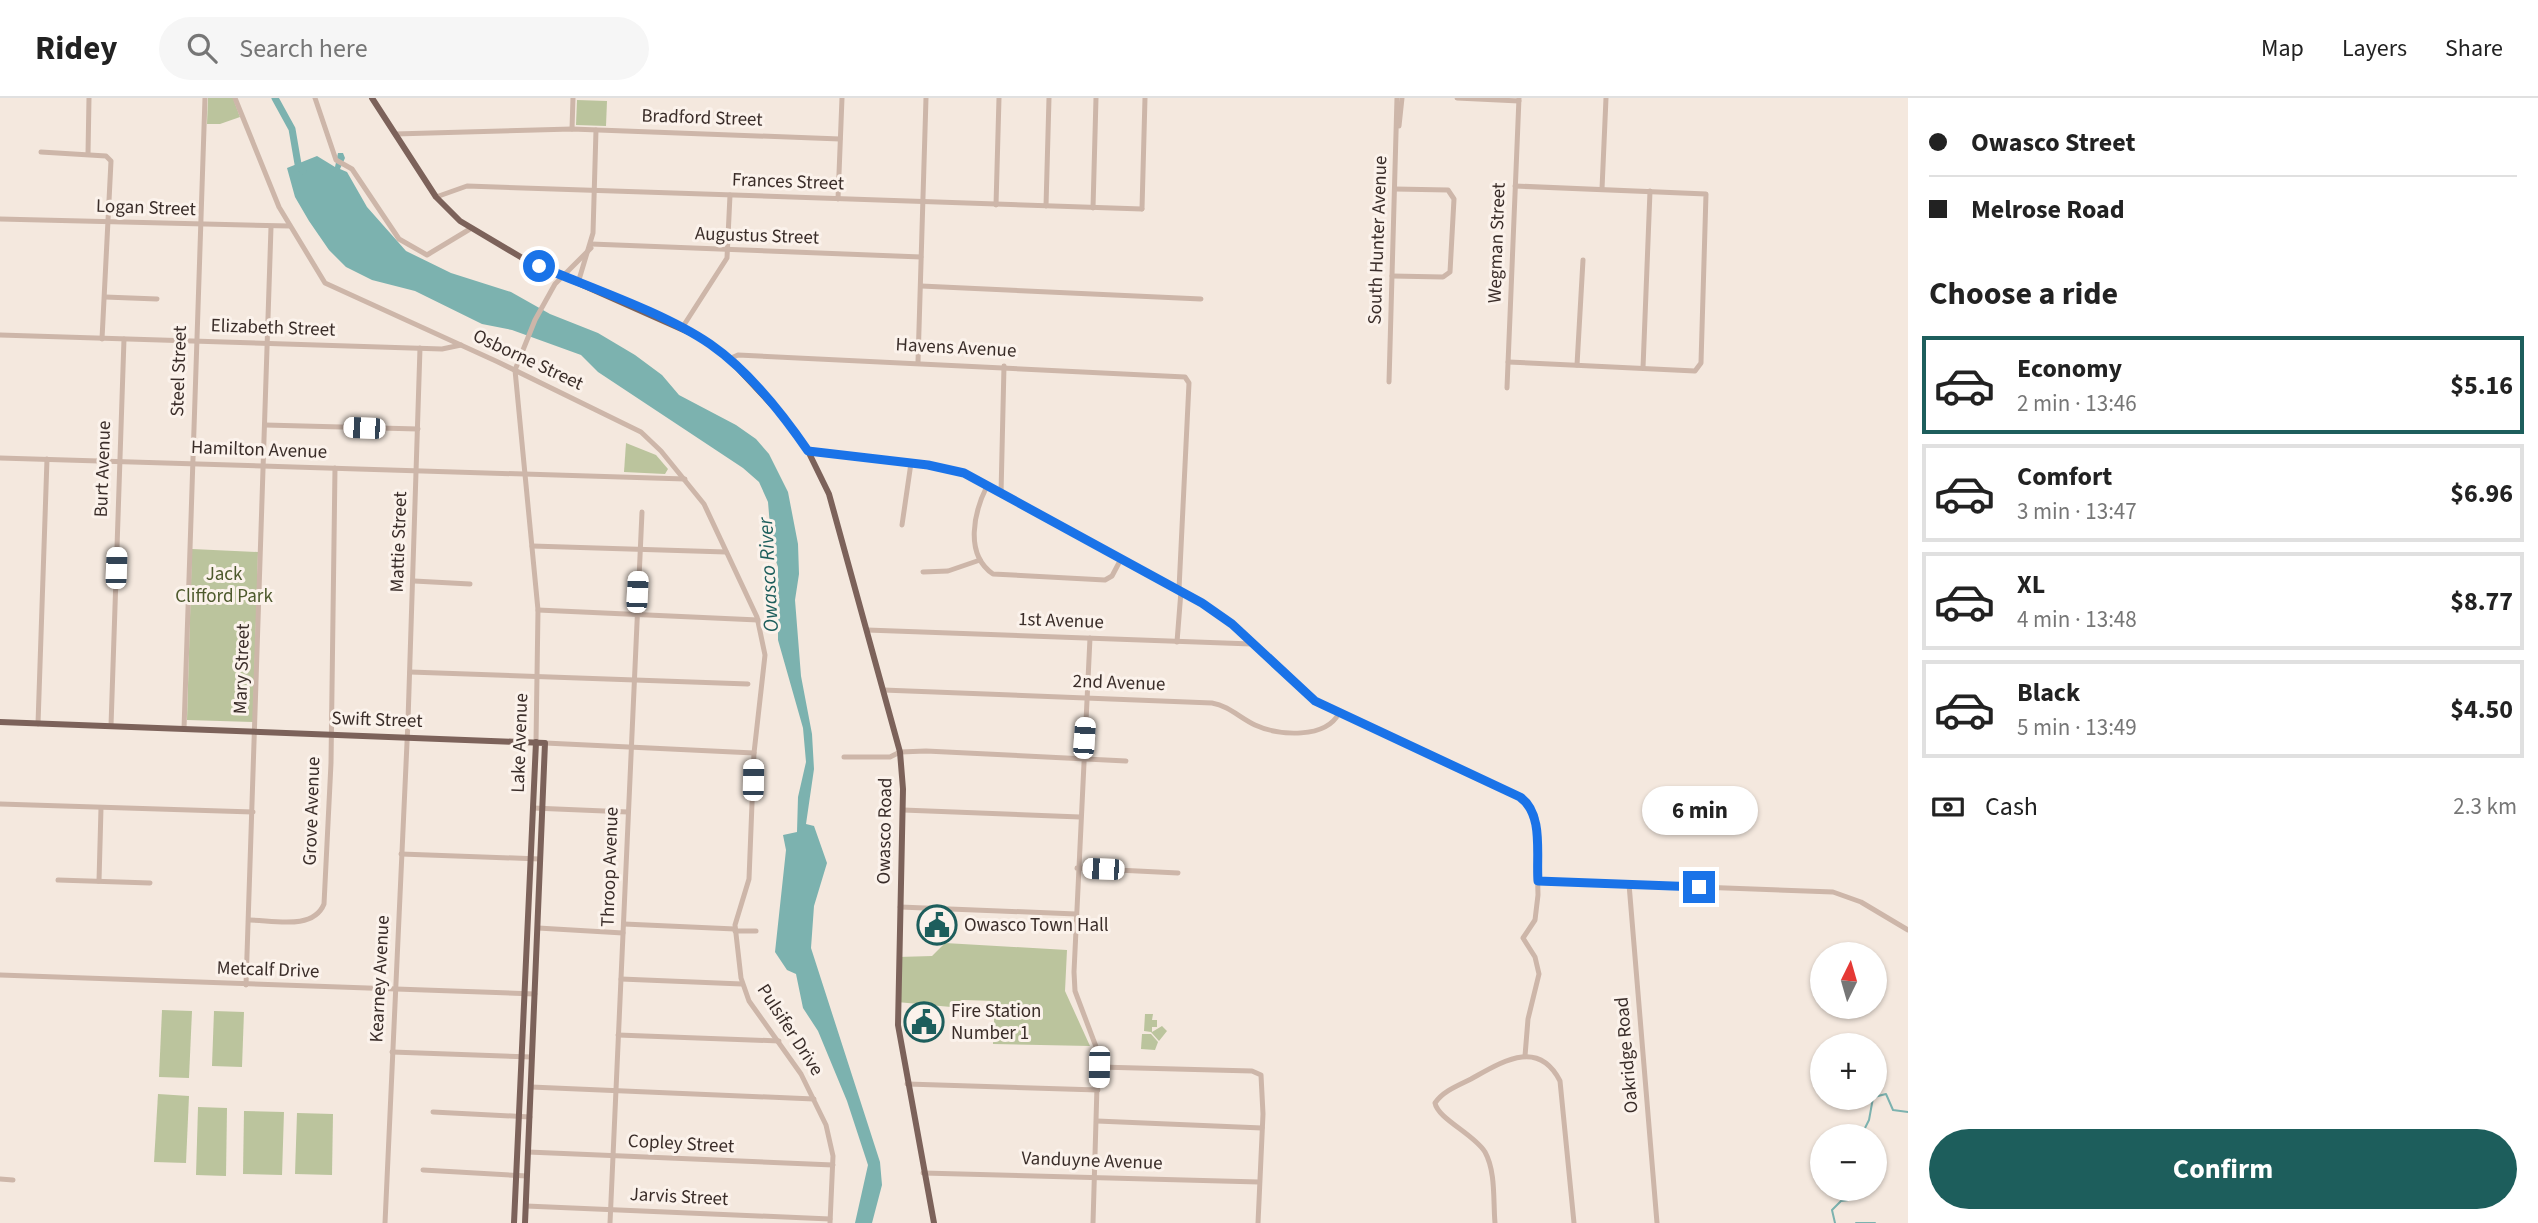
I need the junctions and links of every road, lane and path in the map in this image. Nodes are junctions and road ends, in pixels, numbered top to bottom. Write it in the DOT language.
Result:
graph roads {
  1 [pos="89,98"];
  2 [pos="205,98"];
  3 [pos="235,98"];
  4 [pos="315,98"];
  5 [pos="372,98"];
  6 [pos="573,98"];
  7 [pos="842,98"];
  8 [pos="926,98"];
  9 [pos="999,98"];
  10 [pos="1049,98"];
  11 [pos="1097,98"];
  12 [pos="1145,98"];
  13 [pos="1400,98"];
  14 [pos="1457,98"];
  15 [pos="1606,98"];
  16 [pos="1519,99"];
  17 [pos="572,129"];
  18 [pos="596,130"];
  19 [pos="395,134"];
  20 [pos="840,139"];
  21 [pos="41,152"];
  22 [pos="88,154"];
  23 [pos="1515,186"];
  24 [pos="1395,189"];
  25 [pos="594,190"];
  26 [pos="1602,190"];
  27 [pos="1650,191"];
  28 [pos="730,195"];
  29 [pos="436,197"];
  30 [pos="838,199"];
  31 [pos="923,202"];
  32 [pos="996,205"];
  33 [pos="1046,206"];
  34 [pos="1093,208"];
  35 [pos="0,219"];
  36 [pos="109,223"];
  37 [pos="200,225"];
  38 [pos="290,226"];
  39 [pos="271,228"];
  40 [pos="471,229"];
  41 [pos="591,246"];
  42 [pos="729,250"];
  43 [pos="921,257"];
  44 [pos="1583,260"];
  45 [pos="561,275"];
  46 [pos="1392,276"];
  47 [pos="578,283"];
  48 [pos="921,286"];
  49 [pos="105,297"];
  50 [pos="156,299"];
  51 [pos="1201,299"];
  52 [pos="682,328"];
  53 [pos="0,335"];
  54 [pos="102,338"];
  55 [pos="124,339"];
  56 [pos="197,341"];
  57 [pos="267,344"];
  58 [pos="461,345"];
  59 [pos="420,348"];
  60 [pos="728,358"];
  61 [pos="918,362"];
  62 [pos="1508,362"];
  63 [pos="1577,365"];
  64 [pos="1004,366"];
  65 [pos="1643,368"];
  66 [pos="515,370"];
  67 [pos="1389,382"];
  68 [pos="1507,388"];
  69 [pos="265,425"];
  70 [pos="418,429"];
  71 [pos="808,451"];
  72 [pos="0,458"];
  73 [pos="47,459"];
  74 [pos="119,462"];
  75 [pos="911,463"];
  76 [pos="192,464"];
  77 [pos="263,466"];
  78 [pos="335,468"];
  79 [pos="417,471"];
  80 [pos="524,475"];
  81 [pos="685,479"];
  82 [pos="987,486"];
  83 [pos="1001,494"];
  84 [pos="642,512"];
  85 [pos="902,525"];
  86 [pos="532,546"];
  87 [pos="639,549"];
  88 [pos="726,552"];
  89 [pos="1121,559"];
  90 [pos="980,560"];
  91 [pos="923,572"];
  92 [pos="414,581"];
  93 [pos="470,584"];
  94 [pos="1180,590"];
  95 [pos="538,610"];
  96 [pos="636,614"];
  97 [pos="758,620"];
  98 [pos="867,631"];
  99 [pos="1090,638"];
  100 [pos="1177,642"];
  101 [pos="1253,644"];
  102 [pos="410,673"];
  103 [pos="538,676"];
  104 [pos="634,680"];
  105 [pos="748,684"];
  106 [pos="762,685"];
  107 [pos="883,690"];
  108 [pos="1087,698"];
  109 [pos="1339,713"];
  110 [pos="0,722"];
  111 [pos="37,724"];
  112 [pos="111,726"];
  113 [pos="184,729"];
  114 [pos="255,732"];
  115 [pos="330,734"];
  116 [pos="407,737"];
  117 [pos="536,742"];
  118 [pos="545,743"];
  119 [pos="631,746"];
  120 [pos="900,752"];
  121 [pos="754,753"];
  122 [pos="844,757"];
  123 [pos="1083,757"];
  124 [pos="1126,761"];
  125 [pos="0,804"];
  126 [pos="101,808"];
  127 [pos="533,808"];
  128 [pos="543,809"];
  129 [pos="903,810"];
  130 [pos="253,812"];
  131 [pos="628,812"];
  132 [pos="1080,817"];
  133 [pos="401,854"];
  134 [pos="530,859"];
  135 [pos="540,859"];
  136 [pos="1077,868"];
  137 [pos="1178,873"];
  138 [pos="58,880"];
  139 [pos="99,881"];
  140 [pos="1538,881"];
  141 [pos="150,883"];
  142 [pos="1629,884"];
  143 [pos="900,907"];
  144 [pos="1076,914"];
  145 [pos="249,920"];
  146 [pos="624,923"];
  147 [pos="538,928"];
  148 [pos="735,930"];
  149 [pos="1908,930"];
  150 [pos="756,931"];
  151 [pos="623,933"];
  152 [pos="0,975"];
  153 [pos="621,979"];
  154 [pos="743,984"];
  155 [pos="246,985"];
  156 [pos="395,990"];
  157 [pos="535,994"];
  158 [pos="524,995"];
  159 [pos="618,1034"];
  160 [pos="779,1041"];
  161 [pos="392,1052"];
  162 [pos="1525,1056"];
  163 [pos="522,1057"];
  164 [pos="532,1057"];
  165 [pos="1099,1067"];
  166 [pos="907,1084"];
  167 [pos="531,1087"];
  168 [pos="1098,1090"];
  169 [pos="616,1091"];
  170 [pos="814,1099"];
  171 [pos="433,1112"];
  172 [pos="519,1116"];
  173 [pos="530,1117"];
  174 [pos="1097,1121"];
  175 [pos="1262,1128"];
  176 [pos="528,1153"];
  177 [pos="613,1156"];
  178 [pos="833,1165"];
  179 [pos="423,1170"];
  180 [pos="923,1173"];
  181 [pos="516,1174"];
  182 [pos="527,1176"];
  183 [pos="1095,1177"];
  184 [pos="0,1179"];
  185 [pos="13,1180"];
  186 [pos="1259,1182"];
  187 [pos="526,1206"];
  188 [pos="611,1210"];
  189 [pos="830,1221"];
  190 [pos="385,1223"];
  191 [pos="514,1223"];
  192 [pos="525,1223"];
  193 [pos="610,1223"];
  194 [pos="934,1223"];
  195 [pos="1093,1223"];
  196 [pos="1258,1223"];
  197 [pos="1495,1223"];
  198 [pos="1574,1223"];
  199 [pos="1657,1223"];
  1 -- 22 [label="street"];
  2 -- 37 [label="street, Steel Street"];
  3 -- 38 [label="street, Osborne Street"];
  4 -- 40 [label="street"];
  5 -- 19 [label="main road, Owasco Road"];
  6 -- 17 [label="street"];
  7 -- 20 [label="street"];
  8 -- 31 [label="street"];
  9 -- 32 [label="street"];
  10 -- 33 [label="street"];
  11 -- 34 [label="street"];
  12 -- 34 [label="street, Frances Street"];
  13 -- 24 [label="street, South Hunter Avenue"];
  14 -- 16 [label="street"];
  15 -- 26 [label="street"];
  16 -- 23 [label="street, Wegman Street"];
  17 -- 18 [label="street, Bradford Street"];
  17 -- 19 [label="street, Bradford Street"];
  18 -- 20 [label="street, Bradford Street"];
  18 -- 25 [label="street"];
  19 -- 29 [label="main road, Owasco Road"];
  20 -- 30 [label="street"];
  21 -- 22 [label="street"];
  22 -- 36 [label="street"];
  23 -- 26 [label="street"];
  23 -- 62 [label="street, Wegman Street"];
  24 -- 46 [label="street, South Hunter Avenue"];
  24 -- 46 [label="street"];
  25 -- 28 [label="street, Frances Street"];
  25 -- 29 [label="street, Frances Street"];
  25 -- 41 [label="street"];
  26 -- 27 [label="street"];
  27 -- 65 [label="street"];
  27 -- 65 [label="street"];
  28 -- 30 [label="street, Frances Street"];
  28 -- 42 [label="street"];
  29 -- 40 [label="main road, Owasco Road"];
  30 -- 31 [label="street, Frances Street"];
  31 -- 32 [label="street, Frances Street"];
  31 -- 43 [label="street"];
  32 -- 33 [label="street, Frances Street"];
  33 -- 34 [label="street, Frances Street"];
  35 -- 36 [label="street, Logan Street"];
  36 -- 37 [label="street, Logan Street"];
  36 -- 49 [label="street"];
  37 -- 39 [label="street, Logan Street"];
  37 -- 56 [label="street, Steel Street"];
  38 -- 39 [label="street, Logan Street"];
  38 -- 58 [label="street, Osborne Street"];
  39 -- 57 [label="street, Mary Street"];
  40 -- 45 [label="main road, Owasco Road"];
  41 -- 42 [label="street, Augustus Street"];
  41 -- 45 [label="street, Lake Avenue"];
  41 -- 47 [label="street"];
  42 -- 43 [label="street, Augustus Street"];
  42 -- 52 [label="street"];
  43 -- 48 [label="street"];
  44 -- 63 [label="street"];
  45 -- 47 [label="main road, Owasco Road"];
  45 -- 66 [label="street, Lake Avenue"];
  46 -- 67 [label="street, South Hunter Avenue"];
  47 -- 52 [label="main road, Owasco Road"];
  48 -- 51 [label="street"];
  48 -- 61 [label="street"];
  49 -- 50 [label="street"];
  49 -- 54 [label="street"];
  52 -- 60 [label="main road, Owasco Road"];
  53 -- 54 [label="street, Elizabeth Street"];
  54 -- 55 [label="street, Elizabeth Street"];
  55 -- 56 [label="street, Elizabeth Street"];
  55 -- 74 [label="street, Burt Avenue"];
  56 -- 57 [label="street, Elizabeth Street"];
  56 -- 76 [label="street, Steel Street"];
  57 -- 59 [label="street, Elizabeth Street"];
  57 -- 69 [label="street, Mary Street"];
  58 -- 59 [label="street, Elizabeth Street"];
  58 -- 66 [label="street, Osborne Street"];
  59 -- 70 [label="street, Mattie Street"];
  60 -- 61 [label="street, Havens Avenue"];
  60 -- 71 [label="main road, Owasco Road"];
  61 -- 64 [label="street, Havens Avenue"];
  62 -- 63 [label="street"];
  62 -- 68 [label="street, Wegman Street"];
  63 -- 65 [label="street"];
  64 -- 83 [label="street"];
  64 -- 94 [label="street, Havens Avenue"];
  66 -- 80 [label="street, Lake Avenue"];
  66 -- 81 [label="street, Osborne Street"];
  69 -- 70 [label="street"];
  69 -- 77 [label="street, Mary Street"];
  70 -- 79 [label="street, Mattie Street"];
  71 -- 75 [label="street"];
  71 -- 98 [label="main road, Owasco Road"];
  72 -- 73 [label="street, Hamilton Avenue"];
  73 -- 74 [label="street, Hamilton Avenue"];
  73 -- 111 [label="street"];
  74 -- 76 [label="street, Hamilton Avenue"];
  74 -- 112 [label="street, Burt Avenue"];
  75 -- 82 [label="street"];
  75 -- 85 [label="street"];
  76 -- 77 [label="street, Hamilton Avenue"];
  76 -- 113 [label="street, Steel Street"];
  77 -- 78 [label="street, Hamilton Avenue"];
  77 -- 114 [label="street, Mary Street"];
  78 -- 79 [label="street, Hamilton Avenue"];
  78 -- 115 [label="street, Grove Avenue"];
  79 -- 80 [label="street, Hamilton Avenue"];
  79 -- 92 [label="street, Mattie Street"];
  80 -- 81 [label="street, Hamilton Avenue"];
  80 -- 86 [label="street, Lake Avenue"];
  81 -- 88 [label="street, Osborne Street"];
  82 -- 83 [label="street"];
  82 -- 90 [label="street"];
  83 -- 89 [label="street"];
  84 -- 87 [label="street, Throop Avenue"];
  86 -- 87 [label="street"];
  86 -- 95 [label="street, Lake Avenue"];
  87 -- 88 [label="street"];
  87 -- 96 [label="street, Throop Avenue"];
  88 -- 97 [label="street, Osborne Street"];
  89 -- 90 [label="street"];
  89 -- 94 [label="street"];
  90 -- 91 [label="street"];
  92 -- 93 [label="street"];
  92 -- 102 [label="street, Mattie Street"];
  94 -- 100 [label="street"];
  94 -- 101 [label="street"];
  95 -- 96 [label="street"];
  95 -- 103 [label="street, Lake Avenue"];
  96 -- 97 [label="street"];
  96 -- 104 [label="street, Throop Avenue"];
  97 -- 106 [label="street, Osborne Street"];
  98 -- 99 [label="street, 1st Avenue"];
  98 -- 107 [label="main road, Owasco Road"];
  99 -- 100 [label="street, 1st Avenue"];
  99 -- 108 [label="street"];
  100 -- 101 [label="street, 1st Avenue"];
  101 -- 109 [label="street"];
  102 -- 103 [label="street"];
  102 -- 116 [label="street, Mattie Street"];
  103 -- 104 [label="street"];
  103 -- 117 [label="street, Lake Avenue"];
  104 -- 105 [label="street"];
  104 -- 119 [label="street, Throop Avenue"];
  106 -- 121 [label="street, Pulsifer Drive"];
  107 -- 108 [label="street, 2nd Avenue"];
  107 -- 120 [label="main road, Owasco Road"];
  108 -- 109 [label="street, 2nd Avenue"];
  108 -- 123 [label="street"];
  109 -- 140 [label="street"];
  110 -- 111 [label="main road, Swift Street"];
  111 -- 112 [label="main road, Swift Street"];
  112 -- 113 [label="main road, Swift Street"];
  113 -- 114 [label="main road, Swift Street"];
  114 -- 115 [label="main road, Swift Street"];
  114 -- 130 [label="street, Mary Street"];
  115 -- 116 [label="main road, Swift Street"];
  115 -- 145 [label="street, Grove Avenue"];
  116 -- 117 [label="main road, Swift Street"];
  116 -- 133 [label="street, Kearney Avenue"];
  117 -- 118 [label="main road, Swift Street"];
  117 -- 127 [label="main road, Lake Avenue"];
  118 -- 119 [label="street, Swift Street"];
  118 -- 128 [label="main road, Lake Avenue"];
  119 -- 121 [label="street, Swift Street"];
  119 -- 131 [label="street, Throop Avenue"];
  120 -- 122 [label="street"];
  120 -- 123 [label="street"];
  120 -- 129 [label="main road, Owasco Road"];
  121 -- 148 [label="street, Pulsifer Drive"];
  123 -- 124 [label="street"];
  123 -- 132 [label="street"];
  125 -- 126 [label="street"];
  126 -- 130 [label="street"];
  126 -- 139 [label="street"];
  127 -- 128 [label="street"];
  127 -- 134 [label="main road, Lake Avenue"];
  128 -- 131 [label="street"];
  128 -- 135 [label="main road, Lake Avenue"];
  129 -- 132 [label="street"];
  129 -- 143 [label="main road, Owasco Road"];
  130 -- 145 [label="street, Mary Street"];
  131 -- 146 [label="street, Throop Avenue"];
  132 -- 136 [label="street"];
  133 -- 134 [label="street"];
  133 -- 156 [label="street, Kearney Avenue"];
  134 -- 135 [label="street"];
  134 -- 158 [label="main road, Lake Avenue"];
  135 -- 147 [label="main road, Lake Avenue"];
  136 -- 137 [label="street"];
  136 -- 144 [label="street"];
  138 -- 139 [label="street"];
  139 -- 141 [label="street"];
  140 -- 142 [label="street"];
  140 -- 162 [label="street"];
  142 -- 149 [label="street"];
  142 -- 199 [label="street, Oakridge Road"];
  143 -- 144 [label="street"];
  143 -- 166 [label="main road, Owasco Road"];
  144 -- 165 [label="street"];
  145 -- 155 [label="street, Mary Street"];
  146 -- 148 [label="street"];
  146 -- 151 [label="street, Throop Avenue"];
  147 -- 151 [label="street"];
  147 -- 157 [label="main road, Lake Avenue"];
  148 -- 150 [label="street"];
  148 -- 154 [label="street, Pulsifer Drive"];
  151 -- 153 [label="street, Throop Avenue"];
  152 -- 155 [label="street, Metcalf Drive"];
  153 -- 154 [label="street"];
  153 -- 159 [label="street, Throop Avenue"];
  154 -- 160 [label="street, Pulsifer Drive"];
  155 -- 156 [label="street, Metcalf Drive"];
  156 -- 158 [label="street, Metcalf Drive"];
  156 -- 161 [label="street, Kearney Avenue"];
  157 -- 158 [label="street, Metcalf Drive"];
  157 -- 164 [label="main road, Lake Avenue"];
  158 -- 163 [label="main road, Lake Avenue"];
  159 -- 160 [label="street"];
  159 -- 169 [label="street, Throop Avenue"];
  160 -- 170 [label="street, Pulsifer Drive"];
  161 -- 163 [label="street"];
  161 -- 190 [label="street, Kearney Avenue"];
  162 -- 197 [label="street"];
  162 -- 198 [label="street"];
  163 -- 164 [label="street"];
  163 -- 172 [label="main road, Lake Avenue"];
  164 -- 167 [label="main road, Lake Avenue"];
  165 -- 168 [label="street"];
  165 -- 175 [label="street"];
  166 -- 168 [label="street"];
  166 -- 180 [label="main road, Owasco Road"];
  167 -- 169 [label="street"];
  167 -- 173 [label="main road, Lake Avenue"];
  168 -- 174 [label="street"];
  169 -- 170 [label="street"];
  169 -- 177 [label="street, Throop Avenue"];
  170 -- 178 [label="street, Pulsifer Drive"];
  171 -- 172 [label="street"];
  172 -- 173 [label="street"];
  172 -- 181 [label="main road, Lake Avenue"];
  173 -- 176 [label="main road, Lake Avenue"];
  174 -- 175 [label="street"];
  174 -- 183 [label="street"];
  175 -- 186 [label="street"];
  176 -- 177 [label="street, Copley Street"];
  176 -- 182 [label="main road, Lake Avenue"];
  177 -- 178 [label="street, Copley Street"];
  177 -- 188 [label="street, Throop Avenue"];
  178 -- 189 [label="street, Pulsifer Drive"];
  179 -- 181 [label="street"];
  180 -- 183 [label="street, Vanduyne Avenue"];
  180 -- 194 [label="main road, Owasco Road"];
  181 -- 182 [label="street"];
  181 -- 191 [label="main road, Lake Avenue"];
  182 -- 187 [label="main road, Lake Avenue"];
  183 -- 186 [label="street, Vanduyne Avenue"];
  183 -- 195 [label="street"];
  184 -- 185 [label="street"];
  186 -- 196 [label="street"];
  187 -- 188 [label="street, Jarvis Street"];
  187 -- 192 [label="main road, Lake Avenue"];
  188 -- 189 [label="street, Jarvis Street"];
  188 -- 193 [label="street, Throop Avenue"];
}
